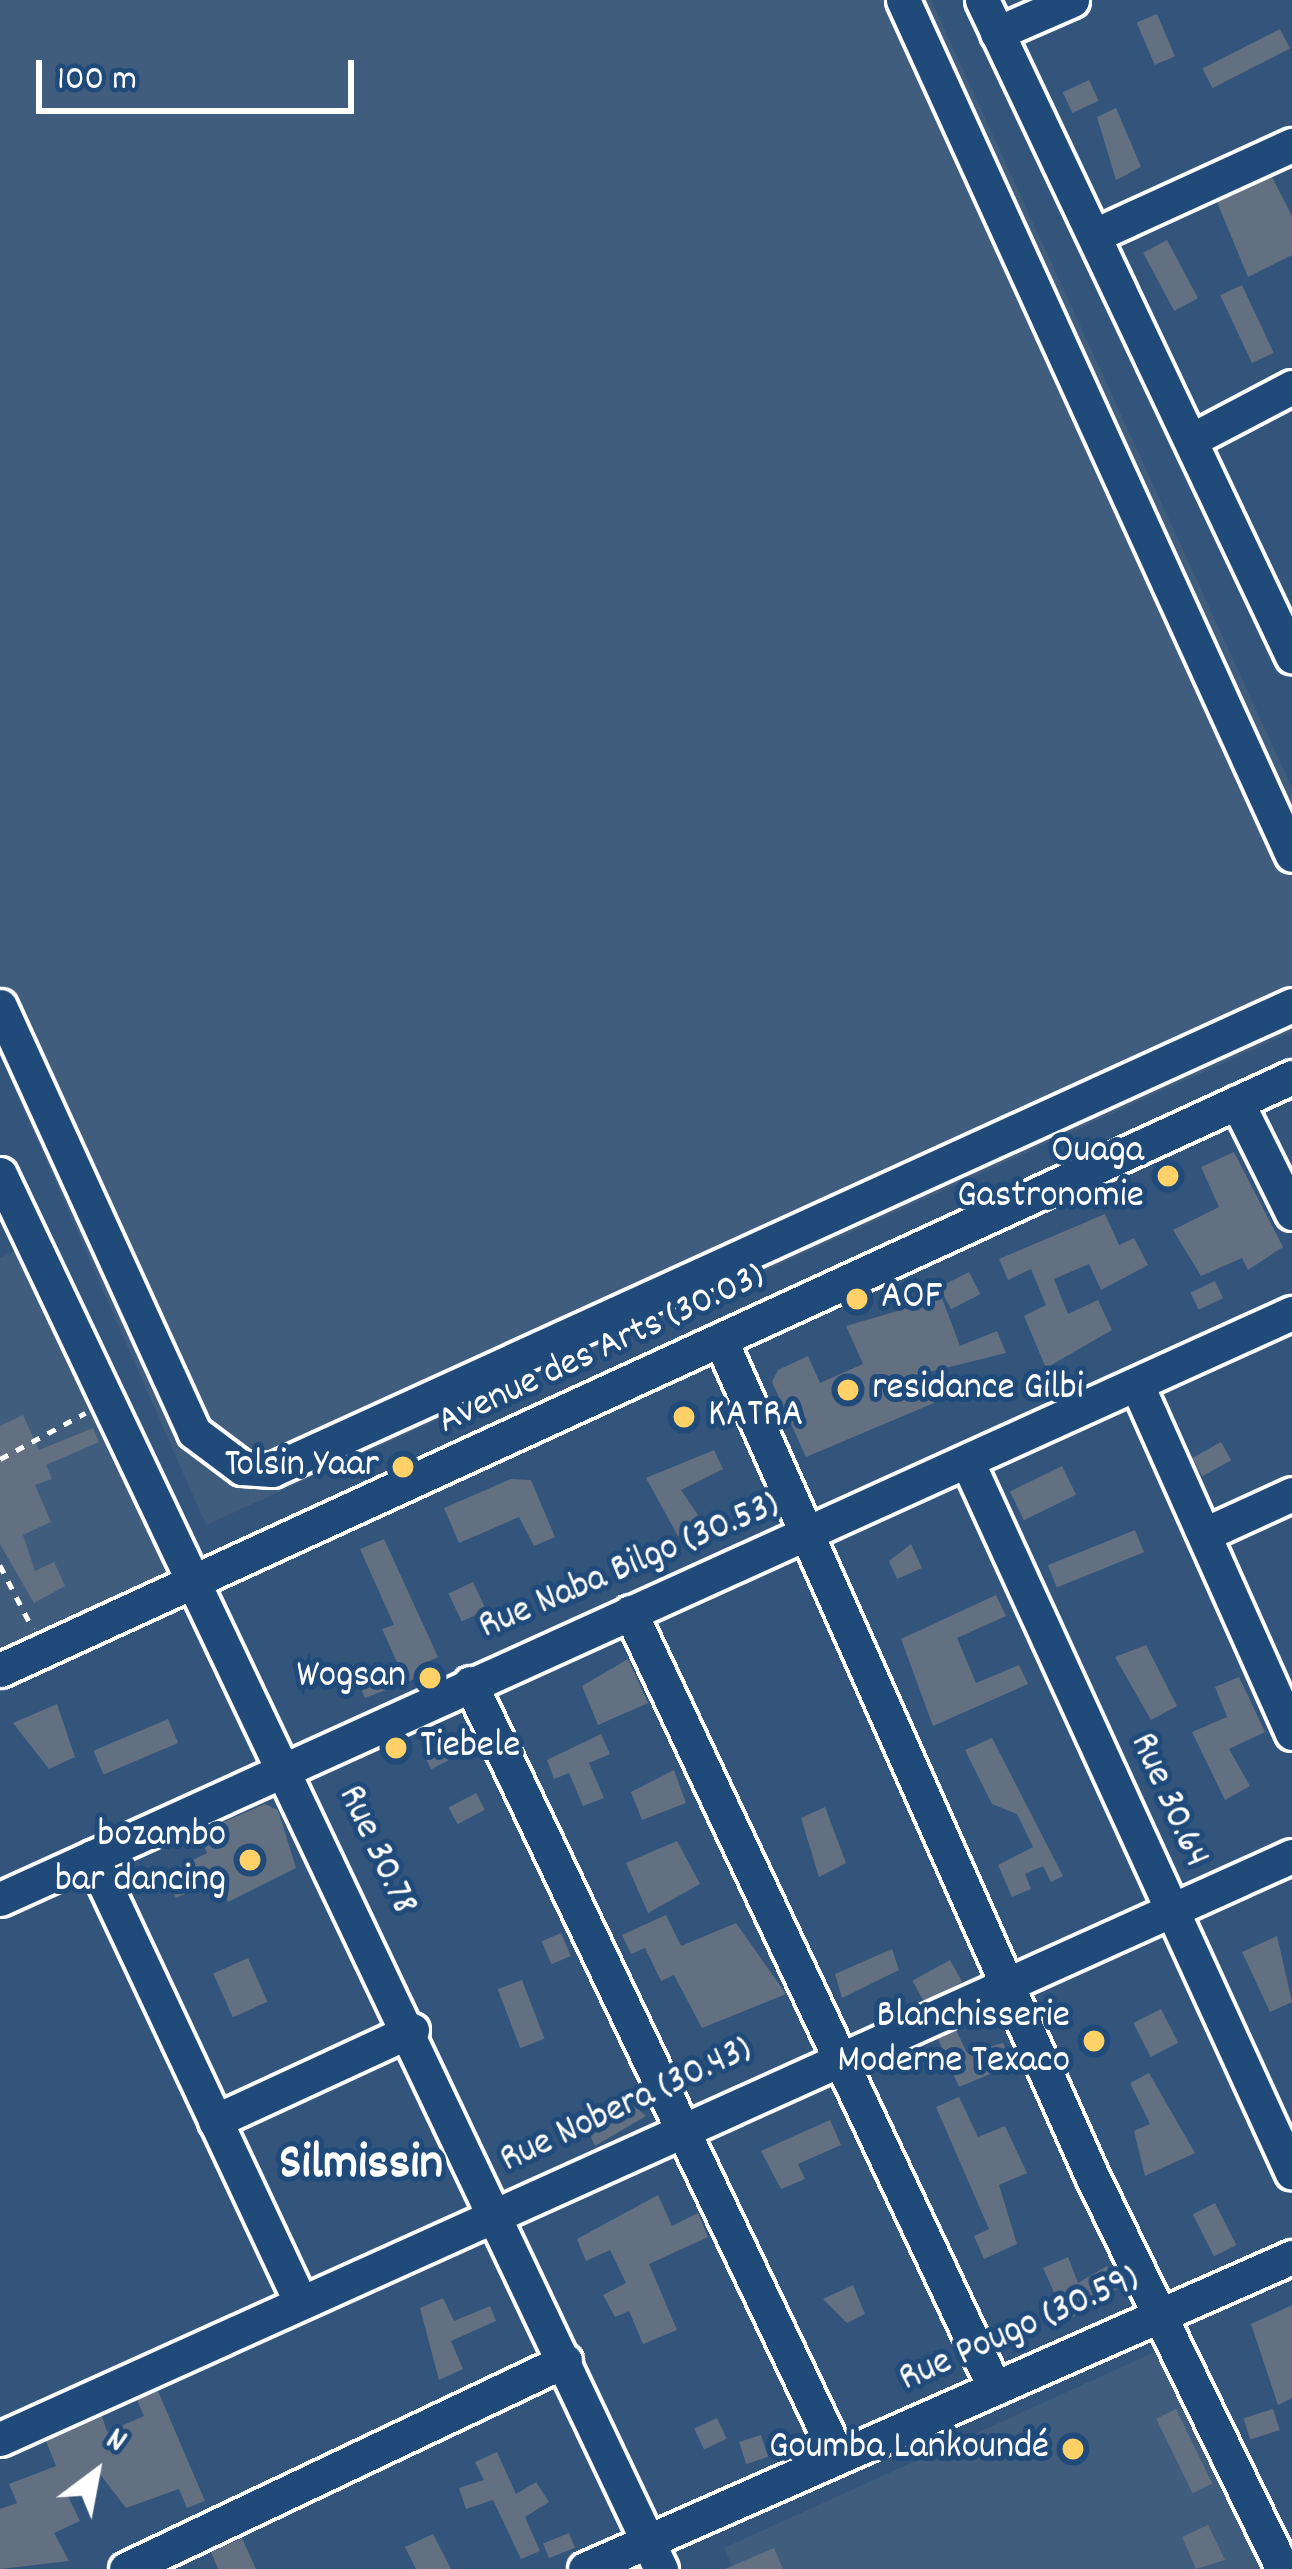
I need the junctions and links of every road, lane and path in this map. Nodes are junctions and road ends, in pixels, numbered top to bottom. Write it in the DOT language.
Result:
graph roads {
  1 [pos="903,0"];
  2 [pos="982,0"];
  3 [pos="1072,0"];
  4 [pos="997,33"];
  5 [pos="1292,145"];
  6 [pos="1095,235"];
  7 [pos="1292,387"];
  8 [pos="1193,439"];
  9 [pos="1285,618"];
  10 [pos="1292,656"];
  11 [pos="1292,855"];
  12 [pos="1292,1005"];
  13 [pos="0,1006"];
  14 [pos="1292,1077"];
  15 [pos="1237,1102"];
  16 [pos="0,1174"];
  17 [pos="1292,1213"];
  18 [pos="32,1244"];
  19 [pos="0,1258"];
  20 [pos="1292,1313"];
  21 [pos="721,1341"];
  22 [pos="1137,1385"];
  23 [pos="106,1402"];
  24 [pos="0,1459"];
  25 [pos="968,1463"];
  26 [pos="1292,1495"];
  27 [pos="1205,1534"];
  28 [pos="805,1538"];
  29 [pos="0,1565"];
  30 [pos="198,1577"];
  31 [pos="630,1612"];
  32 [pos="44,1650"];
  33 [pos="0,1670"];
  34 [pos="470,1683"];
  35 [pos="1292,1733"];
  36 [pos="290,1766"];
  37 [pos="1292,1856"];
  38 [pos="92,1857"];
  39 [pos="0,1899"];
  40 [pos="1171,1910"];
  41 [pos="1004,1981"];
  42 [pos="412,2030"];
  43 [pos="838,2056"];
  44 [pos="215,2120"];
  45 [pos="682,2128"];
  46 [pos="1292,2173"];
  47 [pos="499,2213"];
  48 [pos="1292,2257"];
  49 [pos="300,2301"];
  50 [pos="1160,2315"];
  51 [pos="565,2361"];
  52 [pos="994,2387"];
  53 [pos="0,2439"];
  54 [pos="838,2457"];
  55 [pos="655,2555"];
  56 [pos="127,2569"];
  57 [pos="585,2569"];
  58 [pos="1283,2569"];
  1 -- 11 [label="street"];
  2 -- 4 [label="street"];
  3 -- 4 [label="street"];
  4 -- 6 [label="street"];
  5 -- 6 [label="street"];
  6 -- 8 [label="street"];
  7 -- 8 [label="street"];
  8 -- 9 [label="street"];
  9 -- 10 [label="street"];
  12 -- 13 [label="street"];
  14 -- 15 [label="street, Avenue des Arts (30.03)"];
  15 -- 17 [label="street"];
  15 -- 21 [label="street, Avenue des Arts (30.03)"];
  16 -- 18 [label="street, Rue 30.78"];
  18 -- 19 [label="street"];
  18 -- 23 [label="street, Rue 30.78"];
  20 -- 22 [label="street, Rue Naba Bilgo (30.53)"];
  21 -- 28 [label="street"];
  21 -- 30 [label="street, Avenue des Arts (30.03)"];
  22 -- 25 [label="street, Rue Naba Bilgo (30.53)"];
  22 -- 27 [label="street"];
  23 -- 24 [label="path"];
  23 -- 30 [label="street, Rue 30.78"];
  25 -- 28 [label="street, Rue Naba Bilgo (30.53)"];
  25 -- 40 [label="street, Rue 30.64"];
  26 -- 27 [label="street"];
  27 -- 35 [label="street"];
  28 -- 31 [label="street, Rue Naba Bilgo (30.53)"];
  28 -- 41 [label="street"];
  29 -- 32 [label="path"];
  30 -- 32 [label="street, Avenue des Arts (30.03)"];
  30 -- 36 [label="street, Rue 30.78"];
  31 -- 34 [label="street, Rue Naba Bilgo (30.53)"];
  31 -- 43 [label="street"];
  32 -- 33 [label="street, Avenue des Arts (30.03)"];
  34 -- 36 [label="street, Rue Naba Bilgo (30.53)"];
  34 -- 45 [label="street"];
  36 -- 38 [label="street, Rue Naba Bilgo (30.53)"];
  36 -- 42 [label="street, Rue 30.78"];
  37 -- 40 [label="street, Rue Nobera (30.43)"];
  38 -- 39 [label="street, Rue Naba Bilgo (30.53)"];
  38 -- 44 [label="street"];
  40 -- 41 [label="street, Rue Nobera (30.43)"];
  40 -- 46 [label="street, Rue 30.64"];
  41 -- 43 [label="street, Rue Nobera (30.43)"];
  41 -- 50 [label="street"];
  42 -- 44 [label="street"];
  42 -- 47 [label="street, Rue 30.78"];
  43 -- 45 [label="street, Rue Nobera (30.43)"];
  43 -- 52 [label="street"];
  44 -- 49 [label="street"];
  45 -- 47 [label="street, Rue Nobera (30.43)"];
  45 -- 54 [label="street"];
  47 -- 49 [label="street, Rue Nobera (30.43)"];
  47 -- 51 [label="street, Rue 30.78"];
  48 -- 50 [label="street, Rue Pougo (30.59)"];
  49 -- 53 [label="street, Rue Nobera (30.43)"];
  50 -- 52 [label="street, Rue Pougo (30.59)"];
  50 -- 58 [label="street"];
  51 -- 55 [label="street, Rue 30.78"];
  51 -- 56 [label="street"];
  52 -- 54 [label="street, Rue Pougo (30.59)"];
  54 -- 55 [label="street, Rue Pougo (30.59)"];
  55 -- 57 [label="street, Rue Pougo (30.59)"];
}
